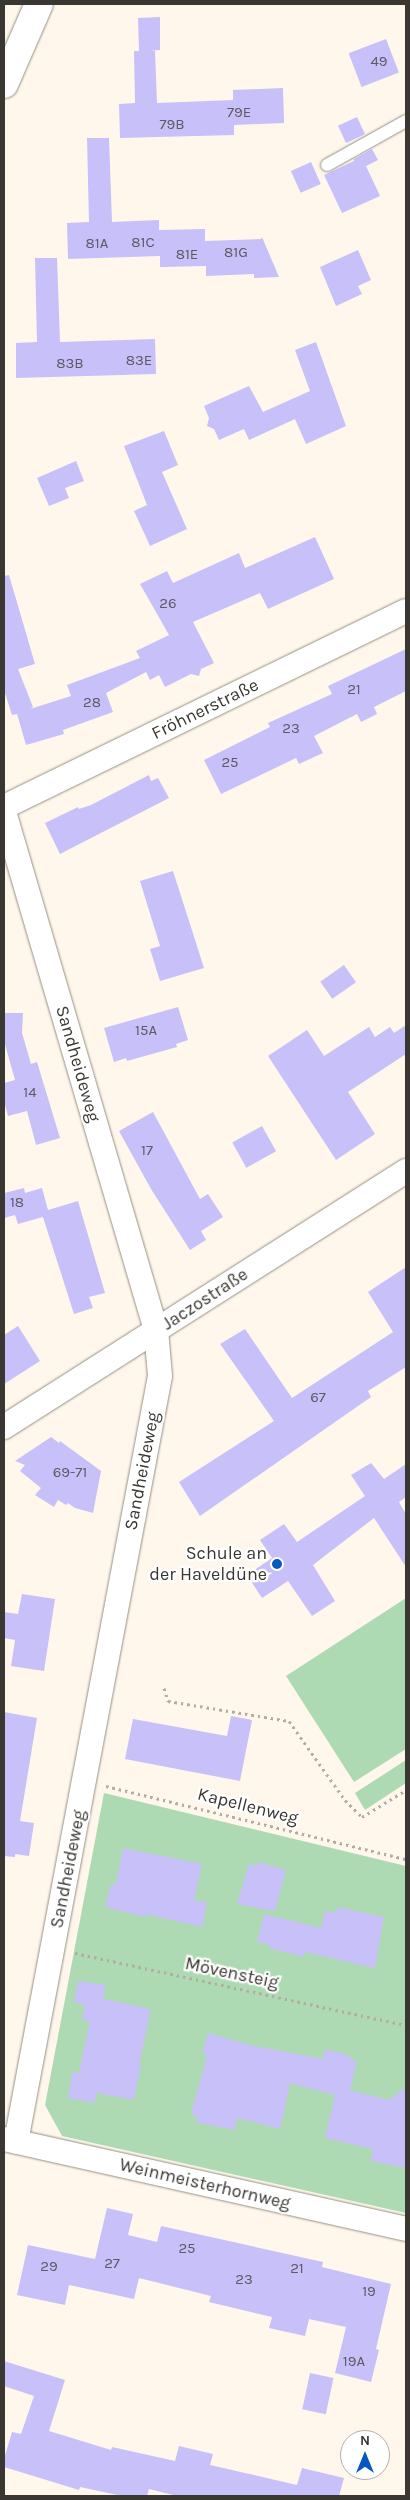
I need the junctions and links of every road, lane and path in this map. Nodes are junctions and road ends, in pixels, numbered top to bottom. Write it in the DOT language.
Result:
graph roads {
  1 [pos="39,4"];
  2 [pos="4,84"];
  3 [pos="406,122"];
  4 [pos="328,165"];
  5 [pos="406,611"];
  6 [pos="4,807"];
  7 [pos="4,812"];
  8 [pos="406,1171"];
  9 [pos="156,1330"];
  10 [pos="4,1427"];
  11 [pos="164,1688"];
  12 [pos="84,1782"];
  13 [pos="406,1790"];
  14 [pos="406,1859"];
  15 [pos="53,1948"];
  16 [pos="406,2024"];
  17 [pos="10,2140"];
  18 [pos="406,2229"];
  1 -- 2 [label="main road"];
  3 -- 4 [label="lane"];
  5 -- 6 [label="street, Fröhnerstraße"];
  7 -- 9 [label="street, Sandheideweg"];
  8 -- 9 [label="street, Jaczostraße"];
  9 -- 10 [label="street, Jaczostraße"];
  9 -- 12 [label="street, Sandheideweg"];
  11 -- 13 [label="path"];
  12 -- 14 [label="path, Kapellenweg"];
  12 -- 15 [label="street, Sandheideweg"];
  15 -- 16 [label="path, Mövensteig"];
  15 -- 17 [label="street, Sandheideweg"];
  17 -- 18 [label="street, Weinmeisterhornweg"];
}
